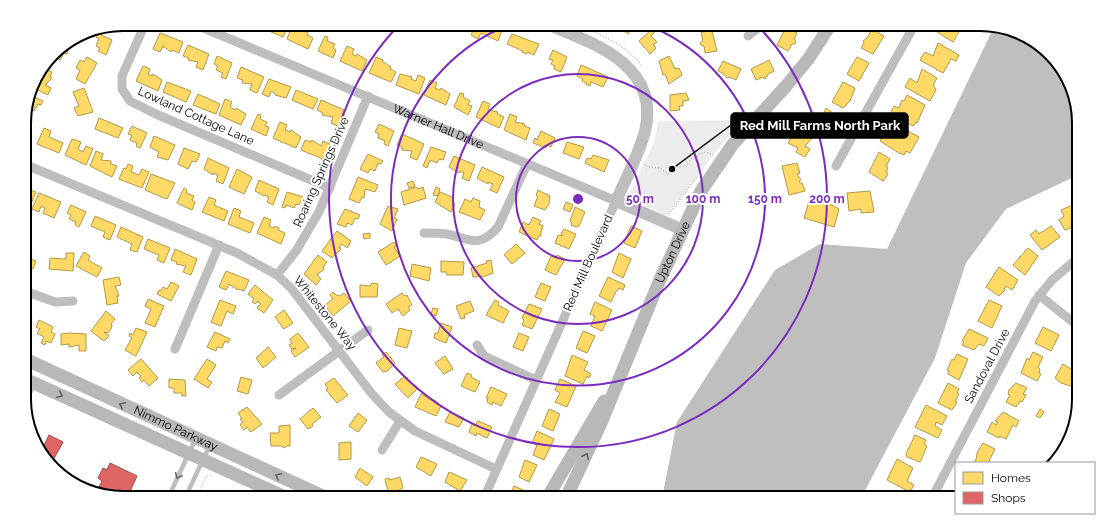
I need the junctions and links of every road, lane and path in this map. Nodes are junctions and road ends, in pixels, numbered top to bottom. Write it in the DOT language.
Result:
graph roads {
  1 [pos="142,31"];
  2 [pos="211,31"];
  3 [pos="566,31"];
  4 [pos="592,31"];
  5 [pos="754,31"];
  6 [pos="826,31"];
  7 [pos="911,31"];
  8 [pos="748,36"];
  9 [pos="646,73"];
  10 [pos="368,96"];
  11 [pos="713,156"];
  12 [pos="647,158"];
  13 [pos="527,164"];
  14 [pos="644,164"];
  15 [pos="836,166"];
  16 [pos="31,167"];
  17 [pos="641,171"];
  18 [pos="330,188"];
  19 [pos="616,201"];
  20 [pos="683,230"];
  21 [pos="424,233"];
  22 [pos="218,245"];
  23 [pos="1072,263"];
  24 [pos="277,275"];
  25 [pos="31,293"];
  26 [pos="1039,295"];
  27 [pos="73,301"];
  28 [pos="1072,321"];
  29 [pos="368,330"];
  30 [pos="477,345"];
  31 [pos="175,349"];
  32 [pos="340,350"];
  33 [pos="31,362"];
  34 [pos="620,376"];
  35 [pos="536,380"];
  36 [pos="31,381"];
  37 [pos="279,395"];
  38 [pos="400,421"];
  39 [pos="196,438"];
  40 [pos="210,445"];
  41 [pos="382,450"];
  42 [pos="188,454"];
  43 [pos="203,460"];
  44 [pos="496,469"];
  45 [pos="214,475"];
  46 [pos="171,491"];
  47 [pos="188,491"];
  48 [pos="199,491"];
  49 [pos="272,491"];
  50 [pos="311,491"];
  51 [pos="487,491"];
  52 [pos="551,491"];
  53 [pos="569,491"];
  54 [pos="936,491"];
  1 -- 18 [label="street, Lowland Cottage Lane"];
  2 -- 10 [label="street, Warner Hall Drive"];
  3 -- 19 [label="street, Red Mill Boulevard"];
  4 -- 9 [label="path"];
  5 -- 8 [label="street"];
  6 -- 20 [label="main road, Upton Drive"];
  7 -- 15 [label="street"];
  10 -- 13 [label="street, Warner Hall Drive"];
  10 -- 18 [label="street, Roaring Springs Drive"];
  11 -- 14 [label="path"];
  12 -- 14 [label="path"];
  13 -- 19 [label="street, Warner Hall Drive"];
  13 -- 21 [label="street"];
  14 -- 17 [label="path"];
  16 -- 22 [label="street, Whitestone Way"];
  18 -- 24 [label="street, Roaring Springs Drive"];
  19 -- 20 [label="street, Warner Hall Drive"];
  19 -- 35 [label="street, Red Mill Boulevard"];
  20 -- 34 [label="main road, Upton Drive"];
  22 -- 24 [label="street, Whitestone Way"];
  22 -- 31 [label="street"];
  23 -- 26 [label="street, Sandoval Drive"];
  24 -- 32 [label="street, Whitestone Way"];
  25 -- 27 [label="street"];
  26 -- 28 [label="street"];
  26 -- 54 [label="street, Sandoval Drive"];
  29 -- 32 [label="street"];
  30 -- 35 [label="street"];
  32 -- 37 [label="street"];
  32 -- 38 [label="street, Whitestone Way"];
  39 -- 33 [label="main road, Nimmo Parkway, one-way"];
  34 -- 52 [label="main road, Upton Drive"];
  53 -- 34 [label="main road, Upton Drive, one-way"];
  35 -- 44 [label="street, Red Mill Boulevard"];
  36 -- 42 [label="main road, Nimmo Parkway, one-way"];
  38 -- 41 [label="street"];
  38 -- 44 [label="street, Whitestone Way"];
  39 -- 40 [label="main road, Nimmo Parkway"];
  39 -- 42 [label="lane"];
  40 -- 43 [label="lane"];
  50 -- 40 [label="main road, Nimmo Parkway, one-way"];
  42 -- 43 [label="main road, Nimmo Parkway"];
  42 -- 46 [label="lane, one-way"];
  43 -- 47 [label="lane"];
  43 -- 49 [label="main road, Nimmo Parkway"];
  44 -- 51 [label="street, Red Mill Boulevard"];
  45 -- 48 [label="path"];
}
